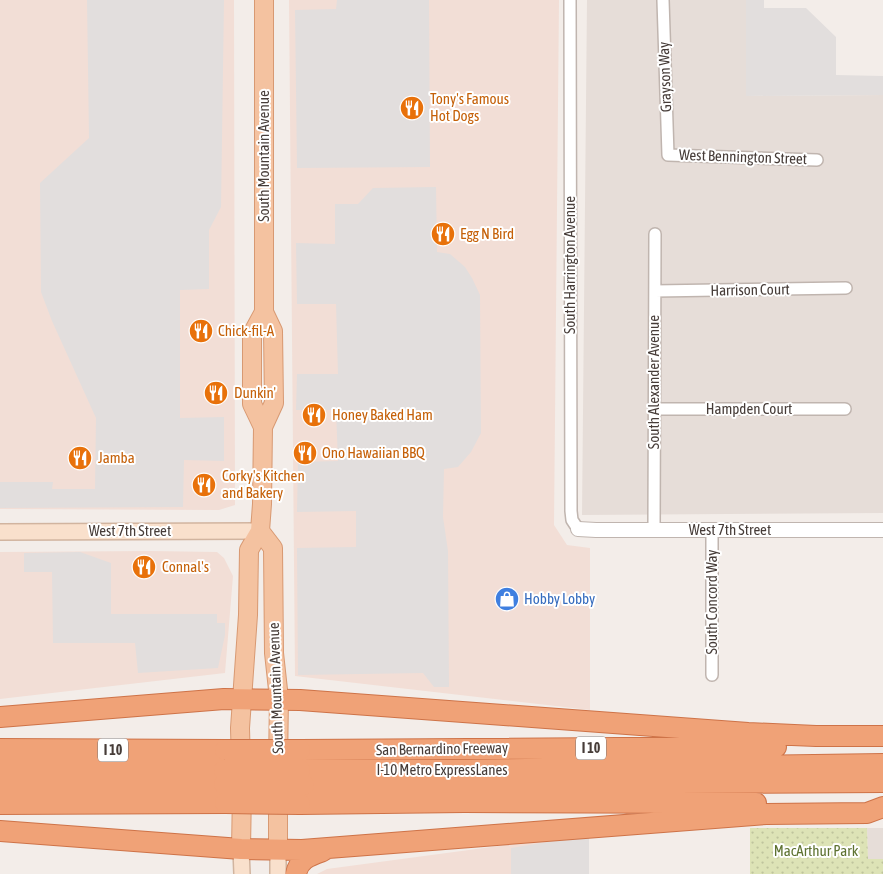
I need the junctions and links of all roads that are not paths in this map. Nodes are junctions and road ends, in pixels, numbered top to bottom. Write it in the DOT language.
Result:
graph roads {
  1 [pos="264,0"];
  2 [pos="570,0"];
  3 [pos="662,0"];
  4 [pos="668,155"];
  5 [pos="817,160"];
  6 [pos="655,234"];
  7 [pos="846,288"];
  8 [pos="655,291"];
  9 [pos="654,409"];
  10 [pos="845,409"];
  11 [pos="578,529"];
  12 [pos="654,530"];
  13 [pos="712,530"];
  14 [pos="883,530"];
  15 [pos="260,531"];
  16 [pos="0,532"];
  17 [pos="712,674"];
  18 [pos="242,698"];
  19 [pos="279,699"];
  20 [pos="0,717"];
  21 [pos="883,736"];
  22 [pos="659,747"];
  23 [pos="883,747"];
  24 [pos="0,749"];
  25 [pos="883,764"];
  26 [pos="784,765"];
  27 [pos="0,767"];
  28 [pos="224,777"];
  29 [pos="301,777"];
  30 [pos="883,782"];
  31 [pos="738,783"];
  32 [pos="0,784"];
  33 [pos="464,802"];
  34 [pos="883,803"];
  35 [pos="0,804"];
  36 [pos="883,807"];
  37 [pos="0,831"];
  38 [pos="329,848"];
  39 [pos="242,849"];
  40 [pos="278,850"];
  41 [pos="242,874"];
  42 [pos="278,874"];
  43 [pos="296,874"];
  1 -- 15 [label="main road, South Mountain Avenue"];
  2 -- 11 [label="street, South Harrington Avenue"];
  3 -- 4 [label="street, Grayson Way"];
  4 -- 5 [label="street, West Bennington Street"];
  6 -- 8 [label="street, South Alexander Avenue"];
  7 -- 8 [label="street, Harrison Court"];
  8 -- 9 [label="street, South Alexander Avenue"];
  9 -- 10 [label="street, Hampden Court"];
  9 -- 12 [label="street, South Alexander Avenue"];
  11 -- 12 [label="street, West 7th Street"];
  12 -- 13 [label="street, West 7th Street"];
  13 -- 14 [label="street, West 7th Street"];
  13 -- 17 [label="street, South Concord Way"];
  15 -- 16 [label="main road, West 7th Street"];
  15 -- 18 [label="main road, South Mountain Avenue"];
  15 -- 19 [label="main road, South Mountain Avenue"];
  18 -- 19 [label="highway"];
  18 -- 20 [label="highway"];
  18 -- 39 [label="main road, South Mountain Avenue"];
  19 -- 21 [label="highway"];
  19 -- 40 [label="main road, South Mountain Avenue"];
  22 -- 23 [label="highway, San Bernardino Freeway / I 10"];
  22 -- 26 [label="highway"];
  22 -- 29 [label="highway, San Bernardino Freeway / I 10"];
  24 -- 28 [label="highway, San Bernardino Freeway / I 10"];
  25 -- 26 [label="highway, I-10 Metro ExpressLanes"];
  26 -- 29 [label="highway, I-10 Metro ExpressLanes"];
  27 -- 28 [label="highway"];
  28 -- 29 [label="highway, San Bernardino Freeway / I 10, bridge"];
  28 -- 29 [label="highway, San Bernardino Freeway / I 10, bridge"];
  28 -- 32 [label="highway"];
  28 -- 35 [label="highway, San Bernardino Freeway / I 10"];
  29 -- 31 [label="highway, I-10 Metro ExpressLanes"];
  29 -- 33 [label="highway, San Bernardino Freeway / I 10"];
  30 -- 31 [label="highway, I-10 Metro ExpressLanes"];
  31 -- 33 [label="highway"];
  33 -- 34 [label="highway, San Bernardino Freeway / I 10"];
  36 -- 38 [label="highway"];
  37 -- 39 [label="highway"];
  38 -- 40 [label="highway"];
  38 -- 43 [label="highway"];
  39 -- 40 [label="highway"];
  39 -- 41 [label="main road"];
  40 -- 42 [label="main road"];
}
